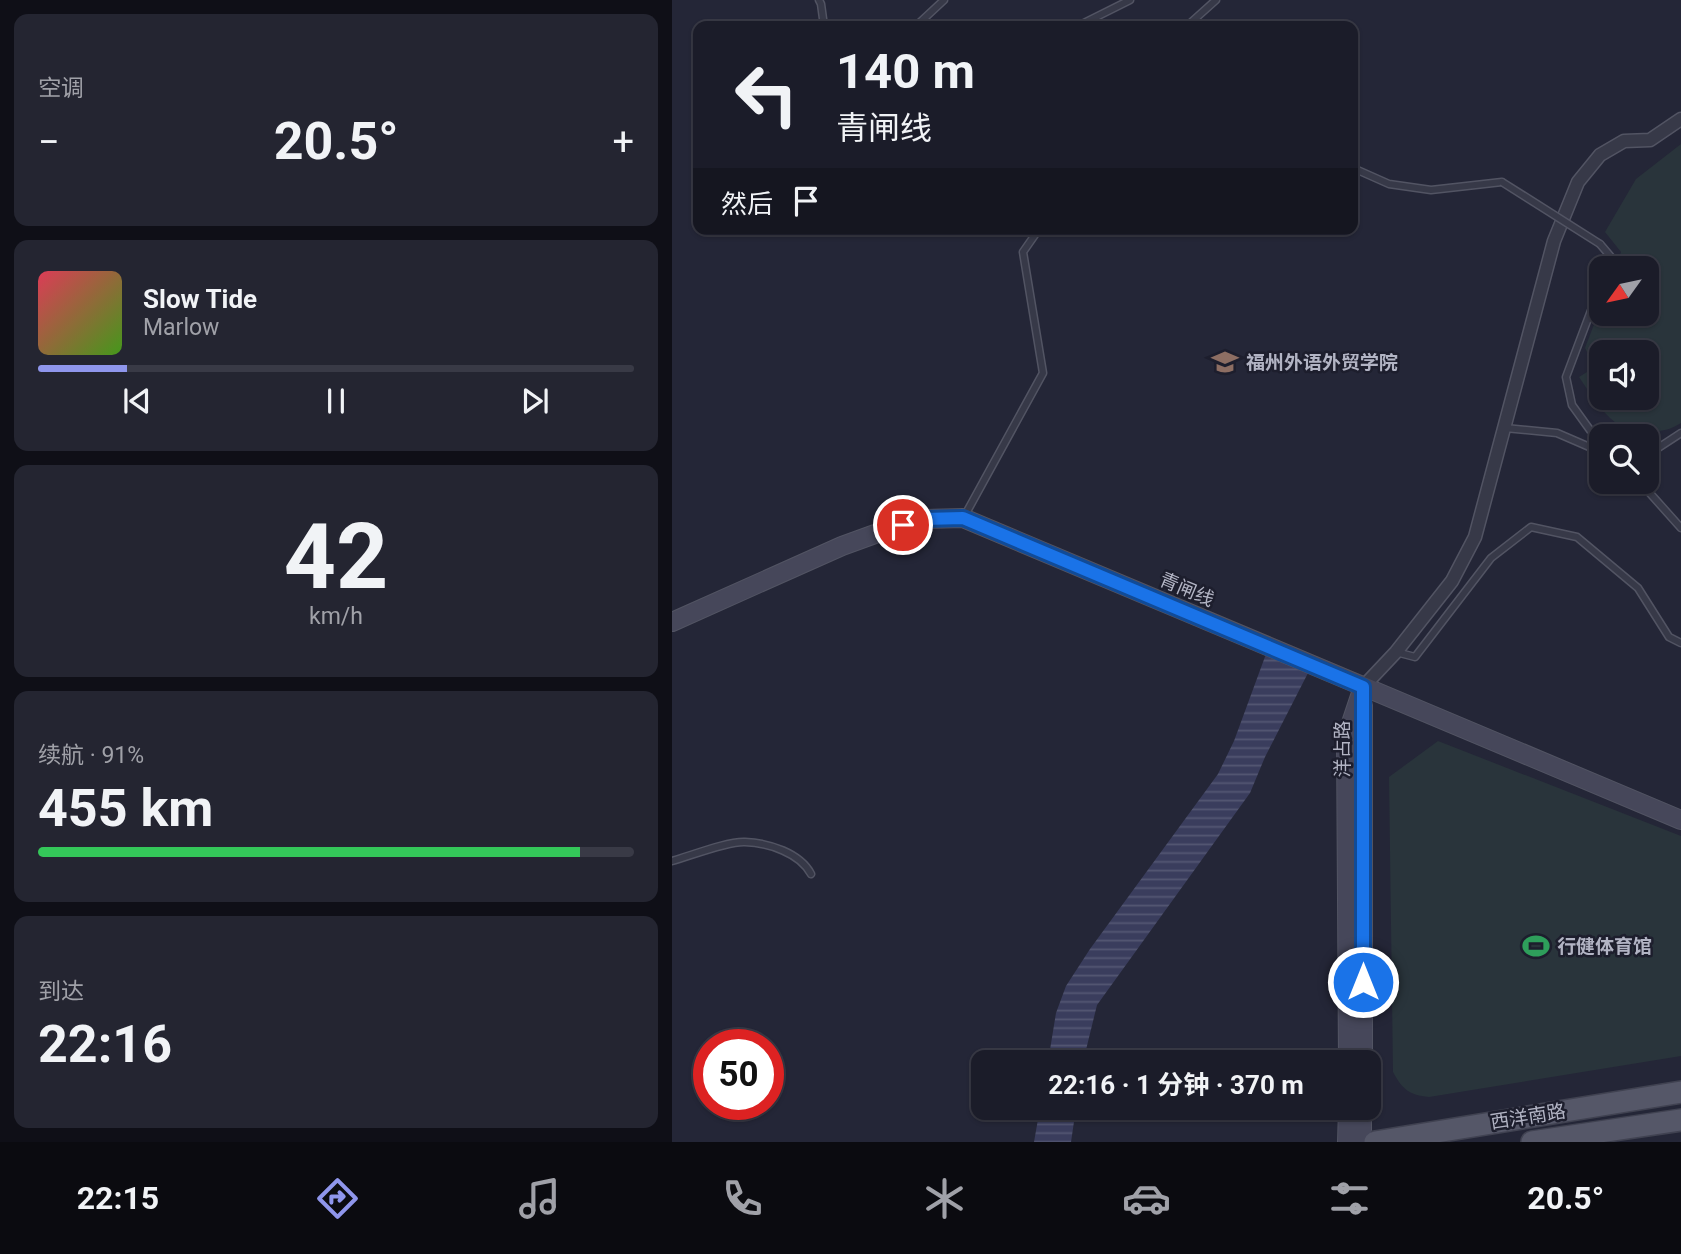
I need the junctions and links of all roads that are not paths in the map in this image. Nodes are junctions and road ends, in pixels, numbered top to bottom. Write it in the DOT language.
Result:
graph roads {
  1 [pos="819,0"];
  2 [pos="944,0"];
  3 [pos="1130,0"];
  4 [pos="1216,0"];
  5 [pos="823,21"];
  6 [pos="921,21"];
  7 [pos="1088,21"];
  8 [pos="1193,21"];
  9 [pos="1681,119"];
  10 [pos="1358,170"];
  11 [pos="1035,235"];
  12 [pos="1610,256"];
  13 [pos="1589,316"];
  14 [pos="1505,428"];
  15 [pos="1589,429"];
  16 [pos="1681,433"];
  17 [pos="1589,447"];
  18 [pos="1659,447"];
  19 [pos="1651,494"];
  20 [pos="963,518"];
  21 [pos="1681,528"];
  22 [pos="672,622"];
  23 [pos="1681,643"];
  24 [pos="1396,652"];
  25 [pos="1363,687"];
  26 [pos="1681,820"];
  27 [pos="672,861"];
  28 [pos="811,874"];
  29 [pos="1348,1050"];
  30 [pos="1363,1050"];
  31 [pos="1681,1092"];
  32 [pos="1348,1120"];
  33 [pos="1362,1120"];
  34 [pos="1681,1120"];
  35 [pos="1347,1142"];
  36 [pos="1362,1142"];
  37 [pos="1375,1142"];
  38 [pos="1532,1142"];
  1 -- 5 [label="lane"];
  2 -- 6 [label="lane"];
  3 -- 7 [label="lane"];
  4 -- 8 [label="lane"];
  9 -- 14 [label="street"];
  10 -- 12 [label="lane, bridge"];
  11 -- 20 [label="lane"];
  13 -- 15 [label="lane"];
  14 -- 17 [label="lane"];
  14 -- 24 [label="street"];
  16 -- 18 [label="lane"];
  19 -- 21 [label="lane"];
  20 -- 22 [label="main road, 青闸线"];
  20 -- 25 [label="main road, 青闸线"];
  23 -- 24 [label="lane"];
  24 -- 25 [label="street"];
  25 -- 26 [label="main road, 青闸线"];
  25 -- 29 [label="main road, 洋占路"];
  25 -- 30 [label="main road, 洋占路"];
  27 -- 28 [label="lane"];
  31 -- 37 [label="main road, 西洋南路"];
  32 -- 35 [label="main road"];
  33 -- 36 [label="main road"];
  34 -- 38 [label="main road, 西洋南路"];
}
